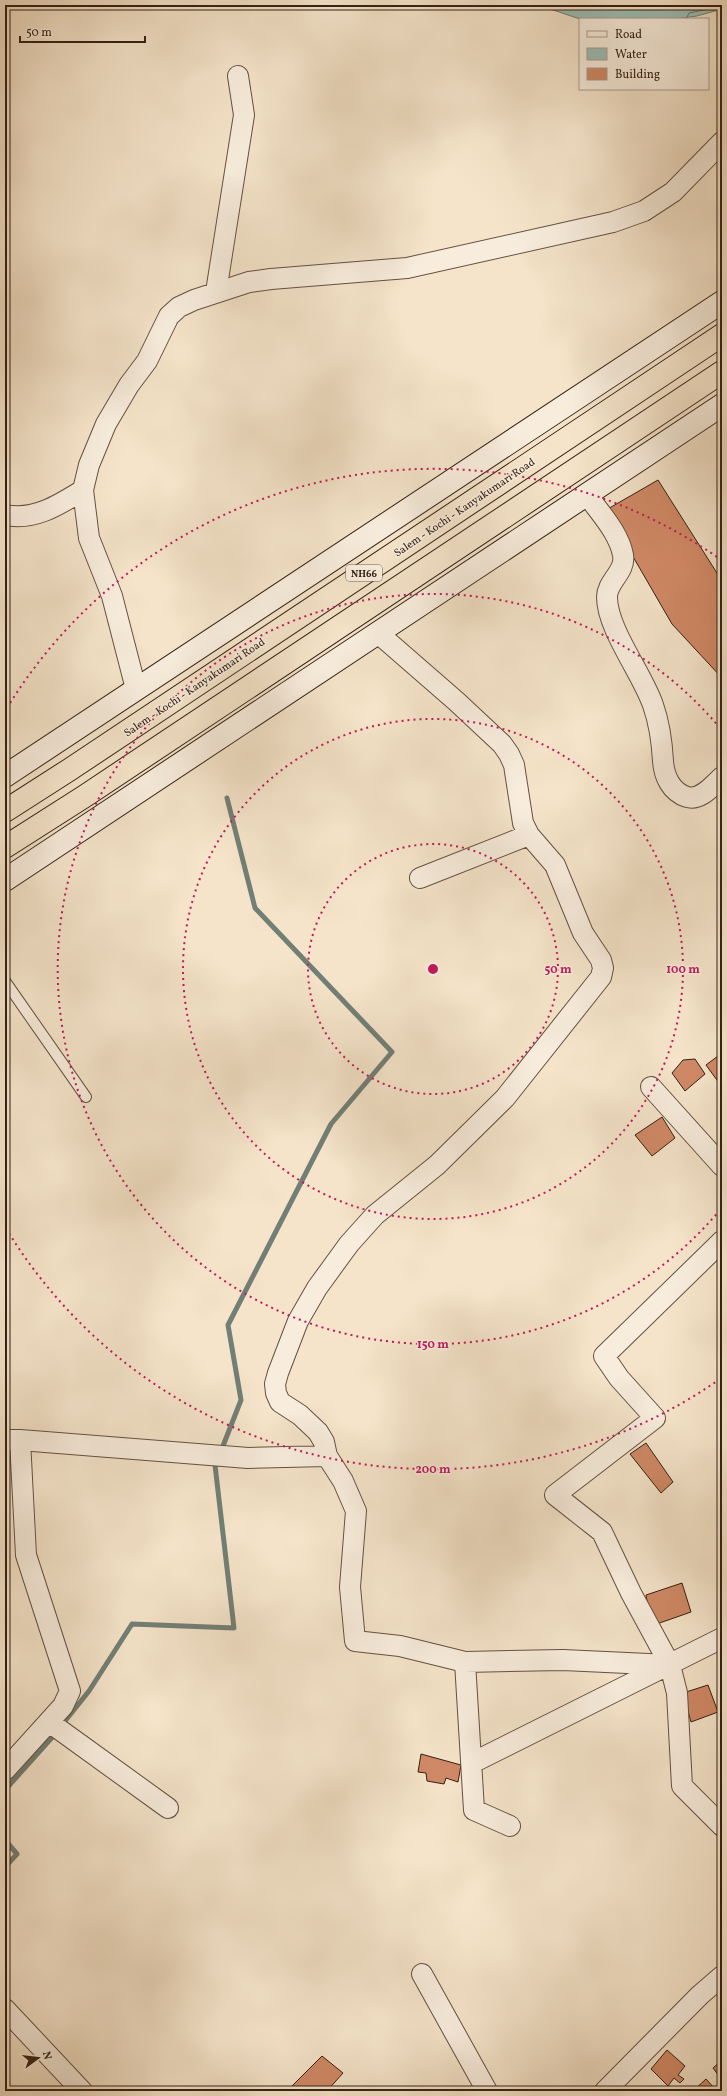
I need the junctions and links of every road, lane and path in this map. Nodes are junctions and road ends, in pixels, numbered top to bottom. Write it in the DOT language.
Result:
graph roads {
  1 [pos="238,76"];
  2 [pos="722,142"];
  3 [pos="216,292"];
  4 [pos="722,302"];
  5 [pos="722,335"];
  6 [pos="722,372"];
  7 [pos="722,405"];
  8 [pos="83,490"];
  9 [pos="588,496"];
  10 [pos="5,515"];
  11 [pos="379,634"];
  12 [pos="136,689"];
  13 [pos="6,774"];
  14 [pos="722,777"];
  15 [pos="5,811"];
  16 [pos="529,835"];
  17 [pos="5,847"];
  18 [pos="420,878"];
  19 [pos="5,880"];
  20 [pos="5,981"];
  21 [pos="651,1087"];
  22 [pos="86,1097"];
  23 [pos="722,1166"];
  24 [pos="722,1241"];
  25 [pos="12,1440"];
  26 [pos="327,1456"];
  27 [pos="722,1638"];
  28 [pos="465,1662"];
  29 [pos="670,1665"];
  30 [pos="49,1722"];
  31 [pos="472,1763"];
  32 [pos="5,1770"];
  33 [pos="168,1808"];
  34 [pos="510,1826"];
  35 [pos="722,1826"];
  36 [pos="422,1974"];
  37 [pos="722,1976"];
  38 [pos="5,2009"];
  39 [pos="82,2091"];
  40 [pos="488,2091"];
  41 [pos="605,2091"];
  1 -- 3 [label="street"];
  2 -- 3 [label="street"];
  3 -- 8 [label="street"];
  4 -- 12 [label="street"];
  5 -- 15 [label="highway, Salem - Kochi - Kanyakumari Road / NH66"];
  6 -- 17 [label="highway, NH66"];
  7 -- 9 [label="street"];
  8 -- 10 [label="street"];
  8 -- 12 [label="street"];
  9 -- 11 [label="street"];
  9 -- 14 [label="street"];
  11 -- 16 [label="street"];
  11 -- 19 [label="street"];
  12 -- 13 [label="street"];
  16 -- 18 [label="street"];
  16 -- 26 [label="street"];
  20 -- 22 [label="lane"];
  21 -- 23 [label="street"];
  24 -- 29 [label="street"];
  25 -- 26 [label="street"];
  25 -- 30 [label="street"];
  26 -- 28 [label="street"];
  27 -- 29 [label="street"];
  28 -- 29 [label="street"];
  28 -- 31 [label="street"];
  29 -- 31 [label="street"];
  29 -- 35 [label="street"];
  30 -- 32 [label="street"];
  30 -- 33 [label="street"];
  31 -- 34 [label="street"];
  36 -- 40 [label="street"];
  37 -- 41 [label="street"];
  38 -- 39 [label="street"];
}
